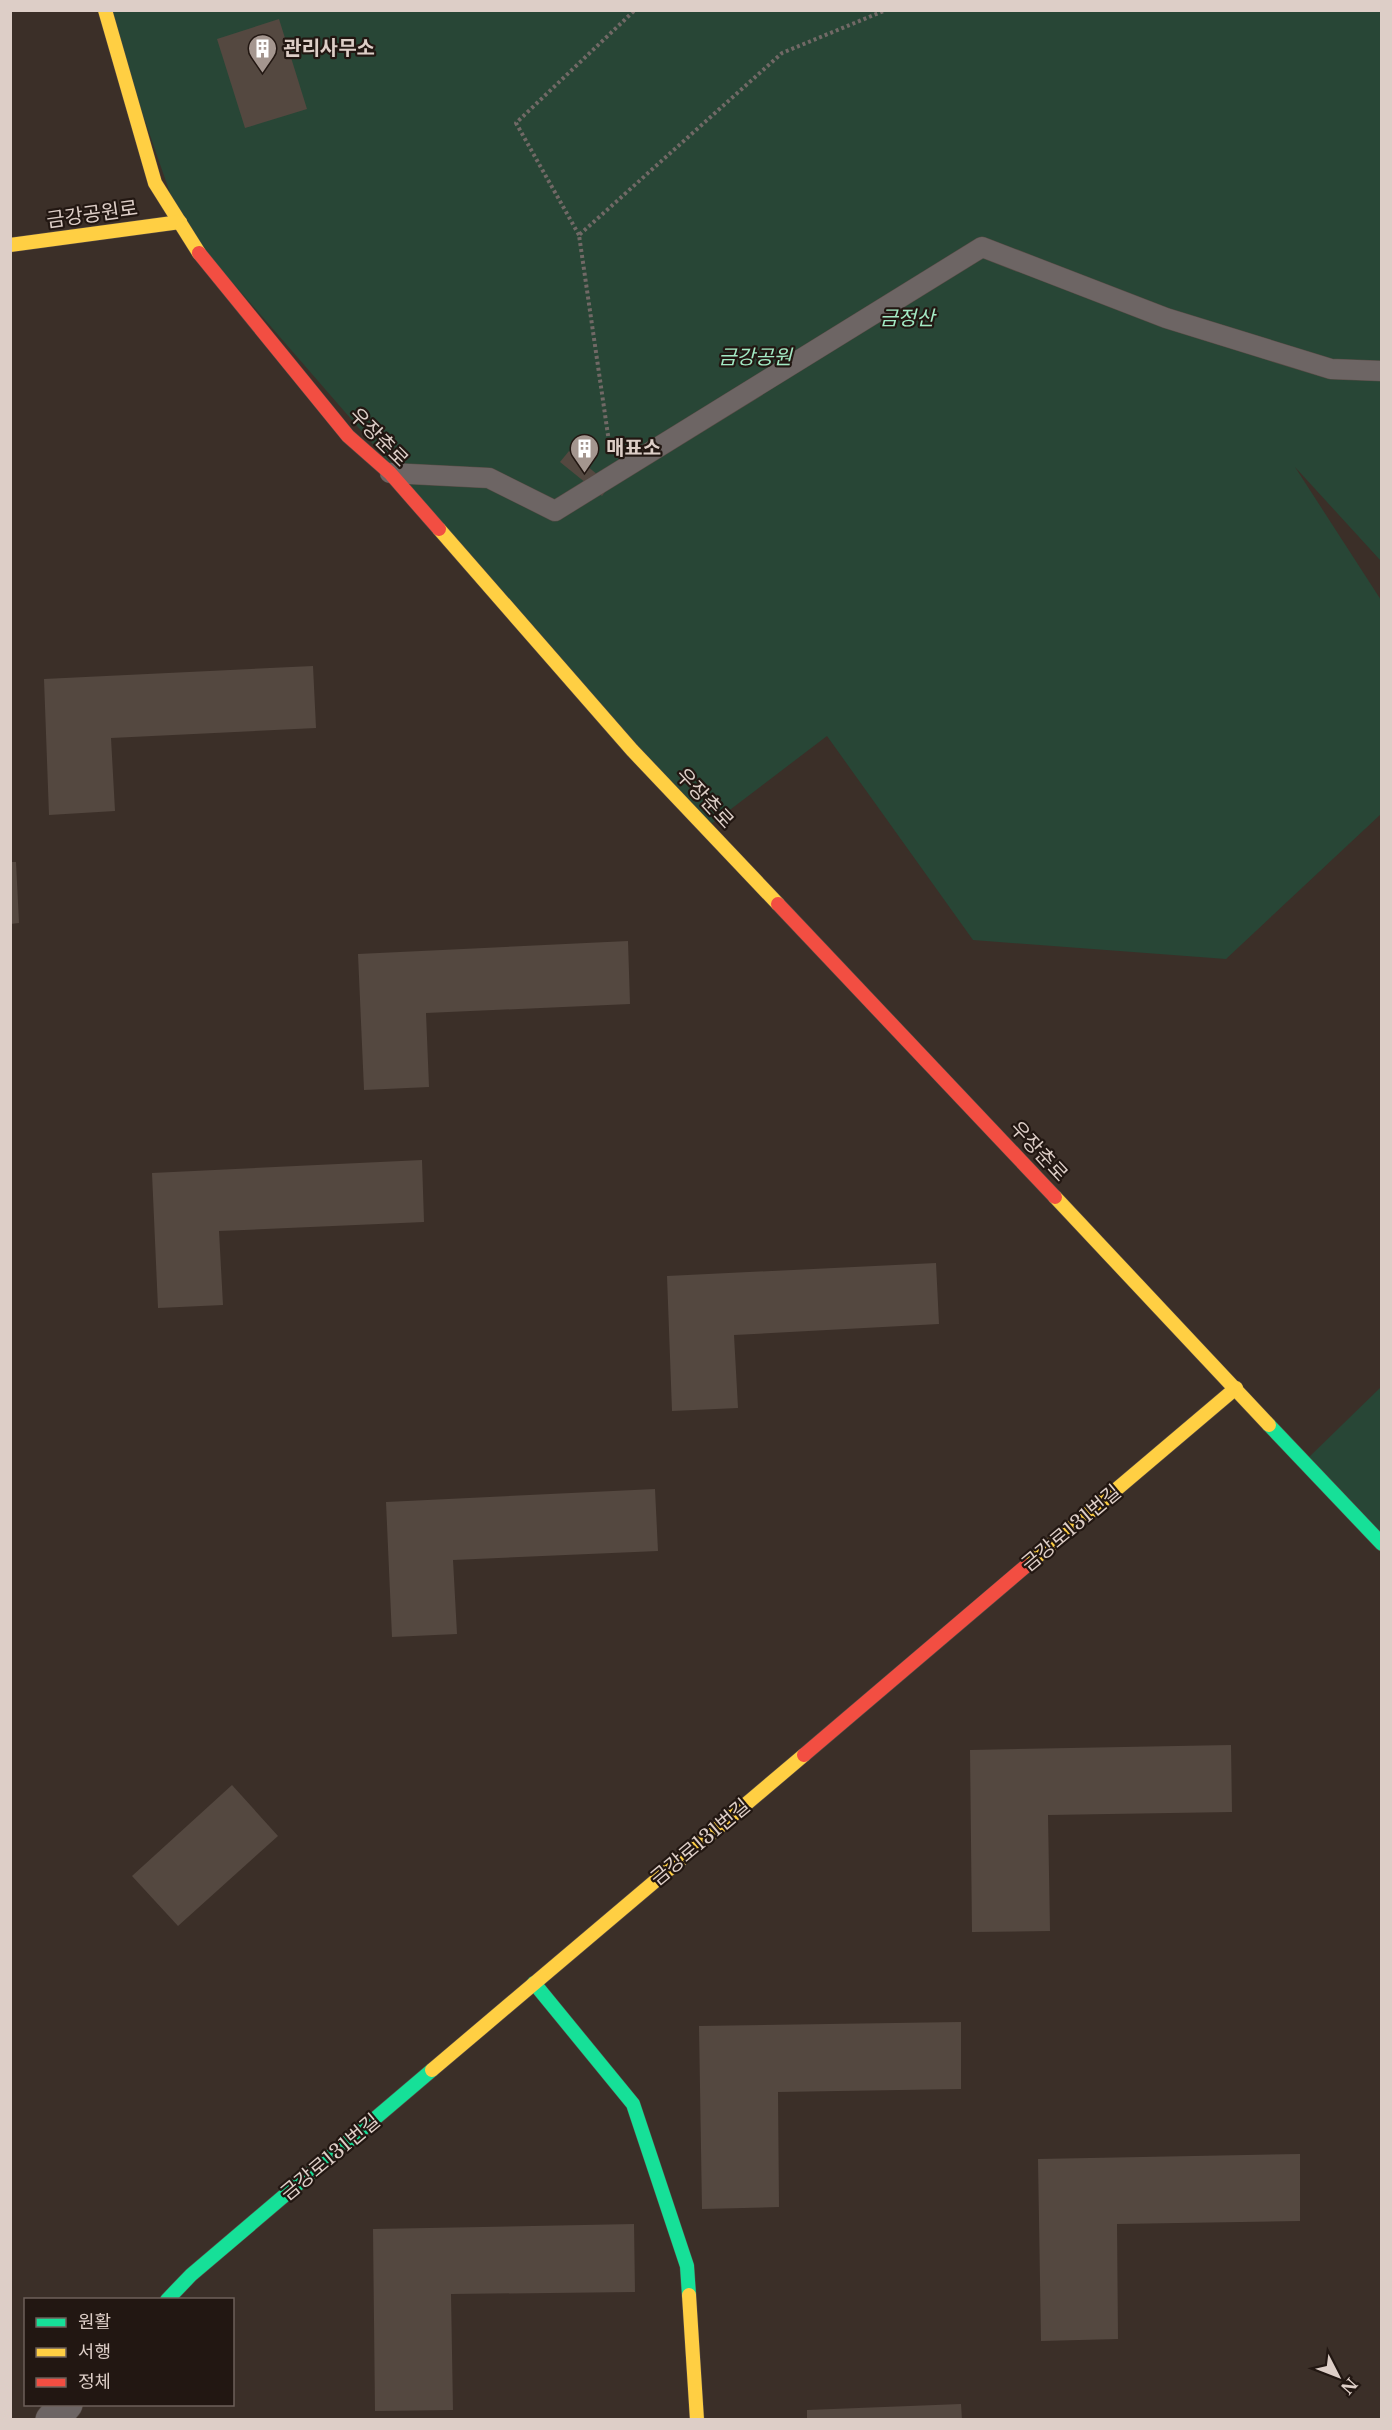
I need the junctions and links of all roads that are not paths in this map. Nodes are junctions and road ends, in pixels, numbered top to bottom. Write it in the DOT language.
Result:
graph roads {
  1 [pos="105,10"];
  2 [pos="180,222"];
  3 [pos="10,245"];
  4 [pos="1382,371"];
  5 [pos="390,473"];
  6 [pos="1236,1388"];
  7 [pos="1382,1544"];
  8 [pos="534,1983"];
  9 [pos="169,2298"];
  10 [pos="696,2420"];
  1 -- 2 [label="street, 우장춘로"];
  2 -- 3 [label="street, 금강공원로"];
  2 -- 5 [label="street, 우장춘로"];
  4 -- 5 [label="lane"];
  5 -- 6 [label="street, 우장춘로"];
  6 -- 7 [label="street, 우장춘로"];
  6 -- 8 [label="street, 금강로131번길"];
  8 -- 9 [label="street, 금강로131번길"];
  8 -- 10 [label="street"];
}
